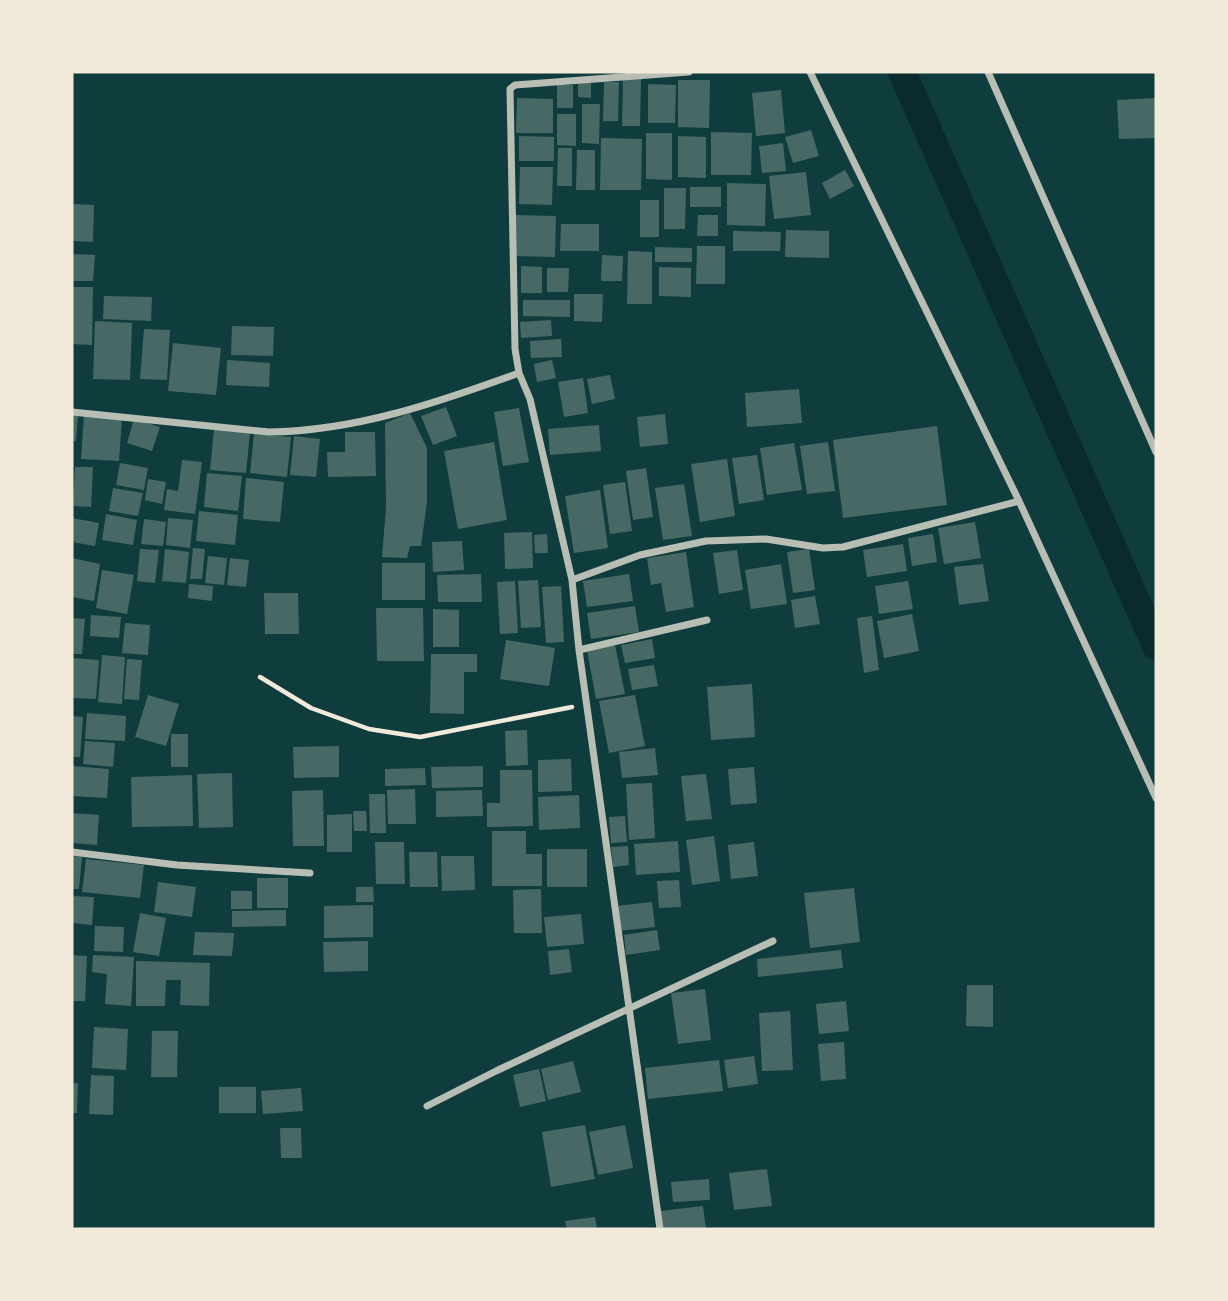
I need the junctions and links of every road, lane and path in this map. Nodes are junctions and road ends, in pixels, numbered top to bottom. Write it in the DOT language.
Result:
graph roads {
  1 [pos="690,72"];
  2 [pos="810,72"];
  3 [pos="988,72"];
  4 [pos="519,373"];
  5 [pos="72,412"];
  6 [pos="1156,452"];
  7 [pos="1019,501"];
  8 [pos="572,580"];
  9 [pos="707,620"];
  10 [pos="579,650"];
  11 [pos="260,677"];
  12 [pos="586,704"];
  13 [pos="1156,797"];
  14 [pos="72,852"];
  15 [pos="310,873"];
  16 [pos="773,941"];
  17 [pos="628,1010"];
  18 [pos="427,1106"];
  19 [pos="660,1229"];
  1 -- 4 [label="street"];
  2 -- 7 [label="street"];
  3 -- 6 [label="street"];
  4 -- 5 [label="street"];
  4 -- 8 [label="street"];
  7 -- 8 [label="street"];
  7 -- 13 [label="street"];
  8 -- 10 [label="street"];
  9 -- 10 [label="street"];
  10 -- 12 [label="street"];
  11 -- 12 [label="path"];
  12 -- 17 [label="street"];
  14 -- 15 [label="street"];
  16 -- 17 [label="street"];
  17 -- 18 [label="street"];
  17 -- 19 [label="street"];
}
